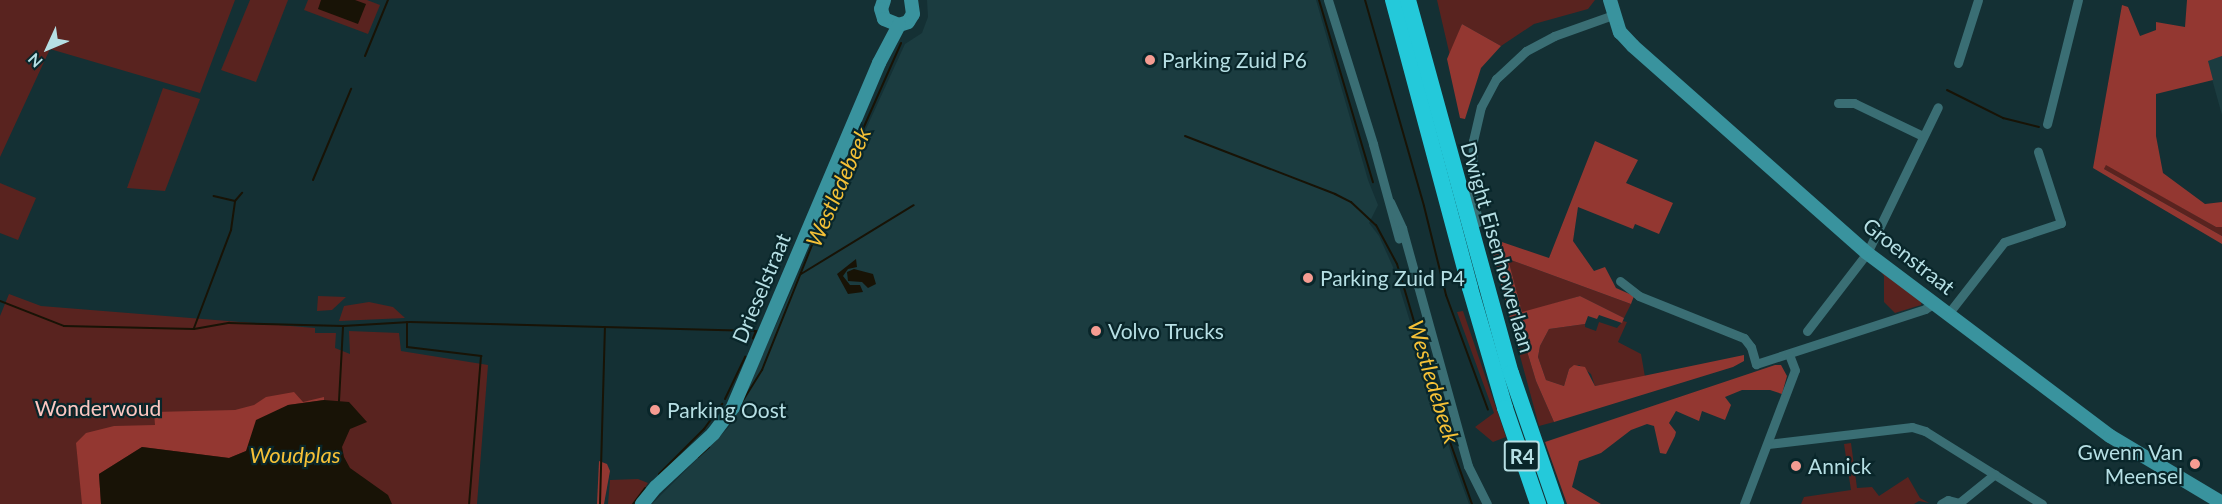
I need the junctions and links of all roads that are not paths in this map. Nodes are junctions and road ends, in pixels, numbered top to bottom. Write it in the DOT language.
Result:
graph roads {
  1 [pos="911,0"];
  2 [pos="1328,0"];
  3 [pos="1383,0"];
  4 [pos="1393,0"];
  5 [pos="1408,0"];
  6 [pos="1610,0"];
  7 [pos="1978,0"];
  8 [pos="2078,0"];
  9 [pos="880,1"];
  10 [pos="1613,15"];
  11 [pos="885,19"];
  12 [pos="899,25"];
  13 [pos="879,63"];
  14 [pos="1958,63"];
  15 [pos="1417,92"];
  16 [pos="1838,103"];
  17 [pos="1938,107"];
  18 [pos="2047,124"];
  19 [pos="1923,136"];
  20 [pos="2038,152"];
  21 [pos="1478,222"];
  22 [pos="1867,253"];
  23 [pos="1620,280"];
  24 [pos="1935,303"];
  25 [pos="1948,314"];
  26 [pos="1807,331"];
  27 [pos="1789,354"];
  28 [pos="1768,444"];
  29 [pos="1995,474"];
  30 [pos="1959,503"];
  31 [pos="642,504"];
  32 [pos="1487,504"];
  33 [pos="1538,504"];
  34 [pos="1556,504"];
  35 [pos="1744,504"];
  36 [pos="1941,504"];
  37 [pos="2042,504"];
  38 [pos="2222,504"];
  1 -- 12 [label="street, Drieselstraat"];
  2 -- 32 [label="street"];
  3 -- 15 [label="highway"];
  4 -- 15 [label="highway, Dwight Eisenhowerlaan / R4"];
  5 -- 34 [label="highway, Dwight Eisenhowerlaan / R4"];
  6 -- 10 [label="street, Groenstraat"];
  7 -- 14 [label="street"];
  8 -- 18 [label="street"];
  9 -- 11 [label="street, Drieselstraat"];
  10 -- 21 [label="street"];
  10 -- 22 [label="street, Groenstraat"];
  11 -- 12 [label="street"];
  11 -- 13 [label="street, Drieselstraat"];
  12 -- 13 [label="street, Drieselstraat"];
  13 -- 31 [label="street, Drieselstraat"];
  15 -- 33 [label="highway, Dwight Eisenhowerlaan / R4"];
  16 -- 19 [label="street"];
  17 -- 19 [label="street"];
  19 -- 22 [label="street"];
  20 -- 25 [label="street"];
  22 -- 24 [label="street, Groenstraat"];
  22 -- 26 [label="street"];
  23 -- 27 [label="street"];
  24 -- 25 [label="street, Groenstraat"];
  24 -- 27 [label="street"];
  25 -- 38 [label="street, Groenstraat"];
  27 -- 28 [label="street"];
  28 -- 29 [label="street"];
  28 -- 35 [label="street"];
  29 -- 30 [label="street"];
  29 -- 37 [label="street"];
  30 -- 36 [label="street"];
}
